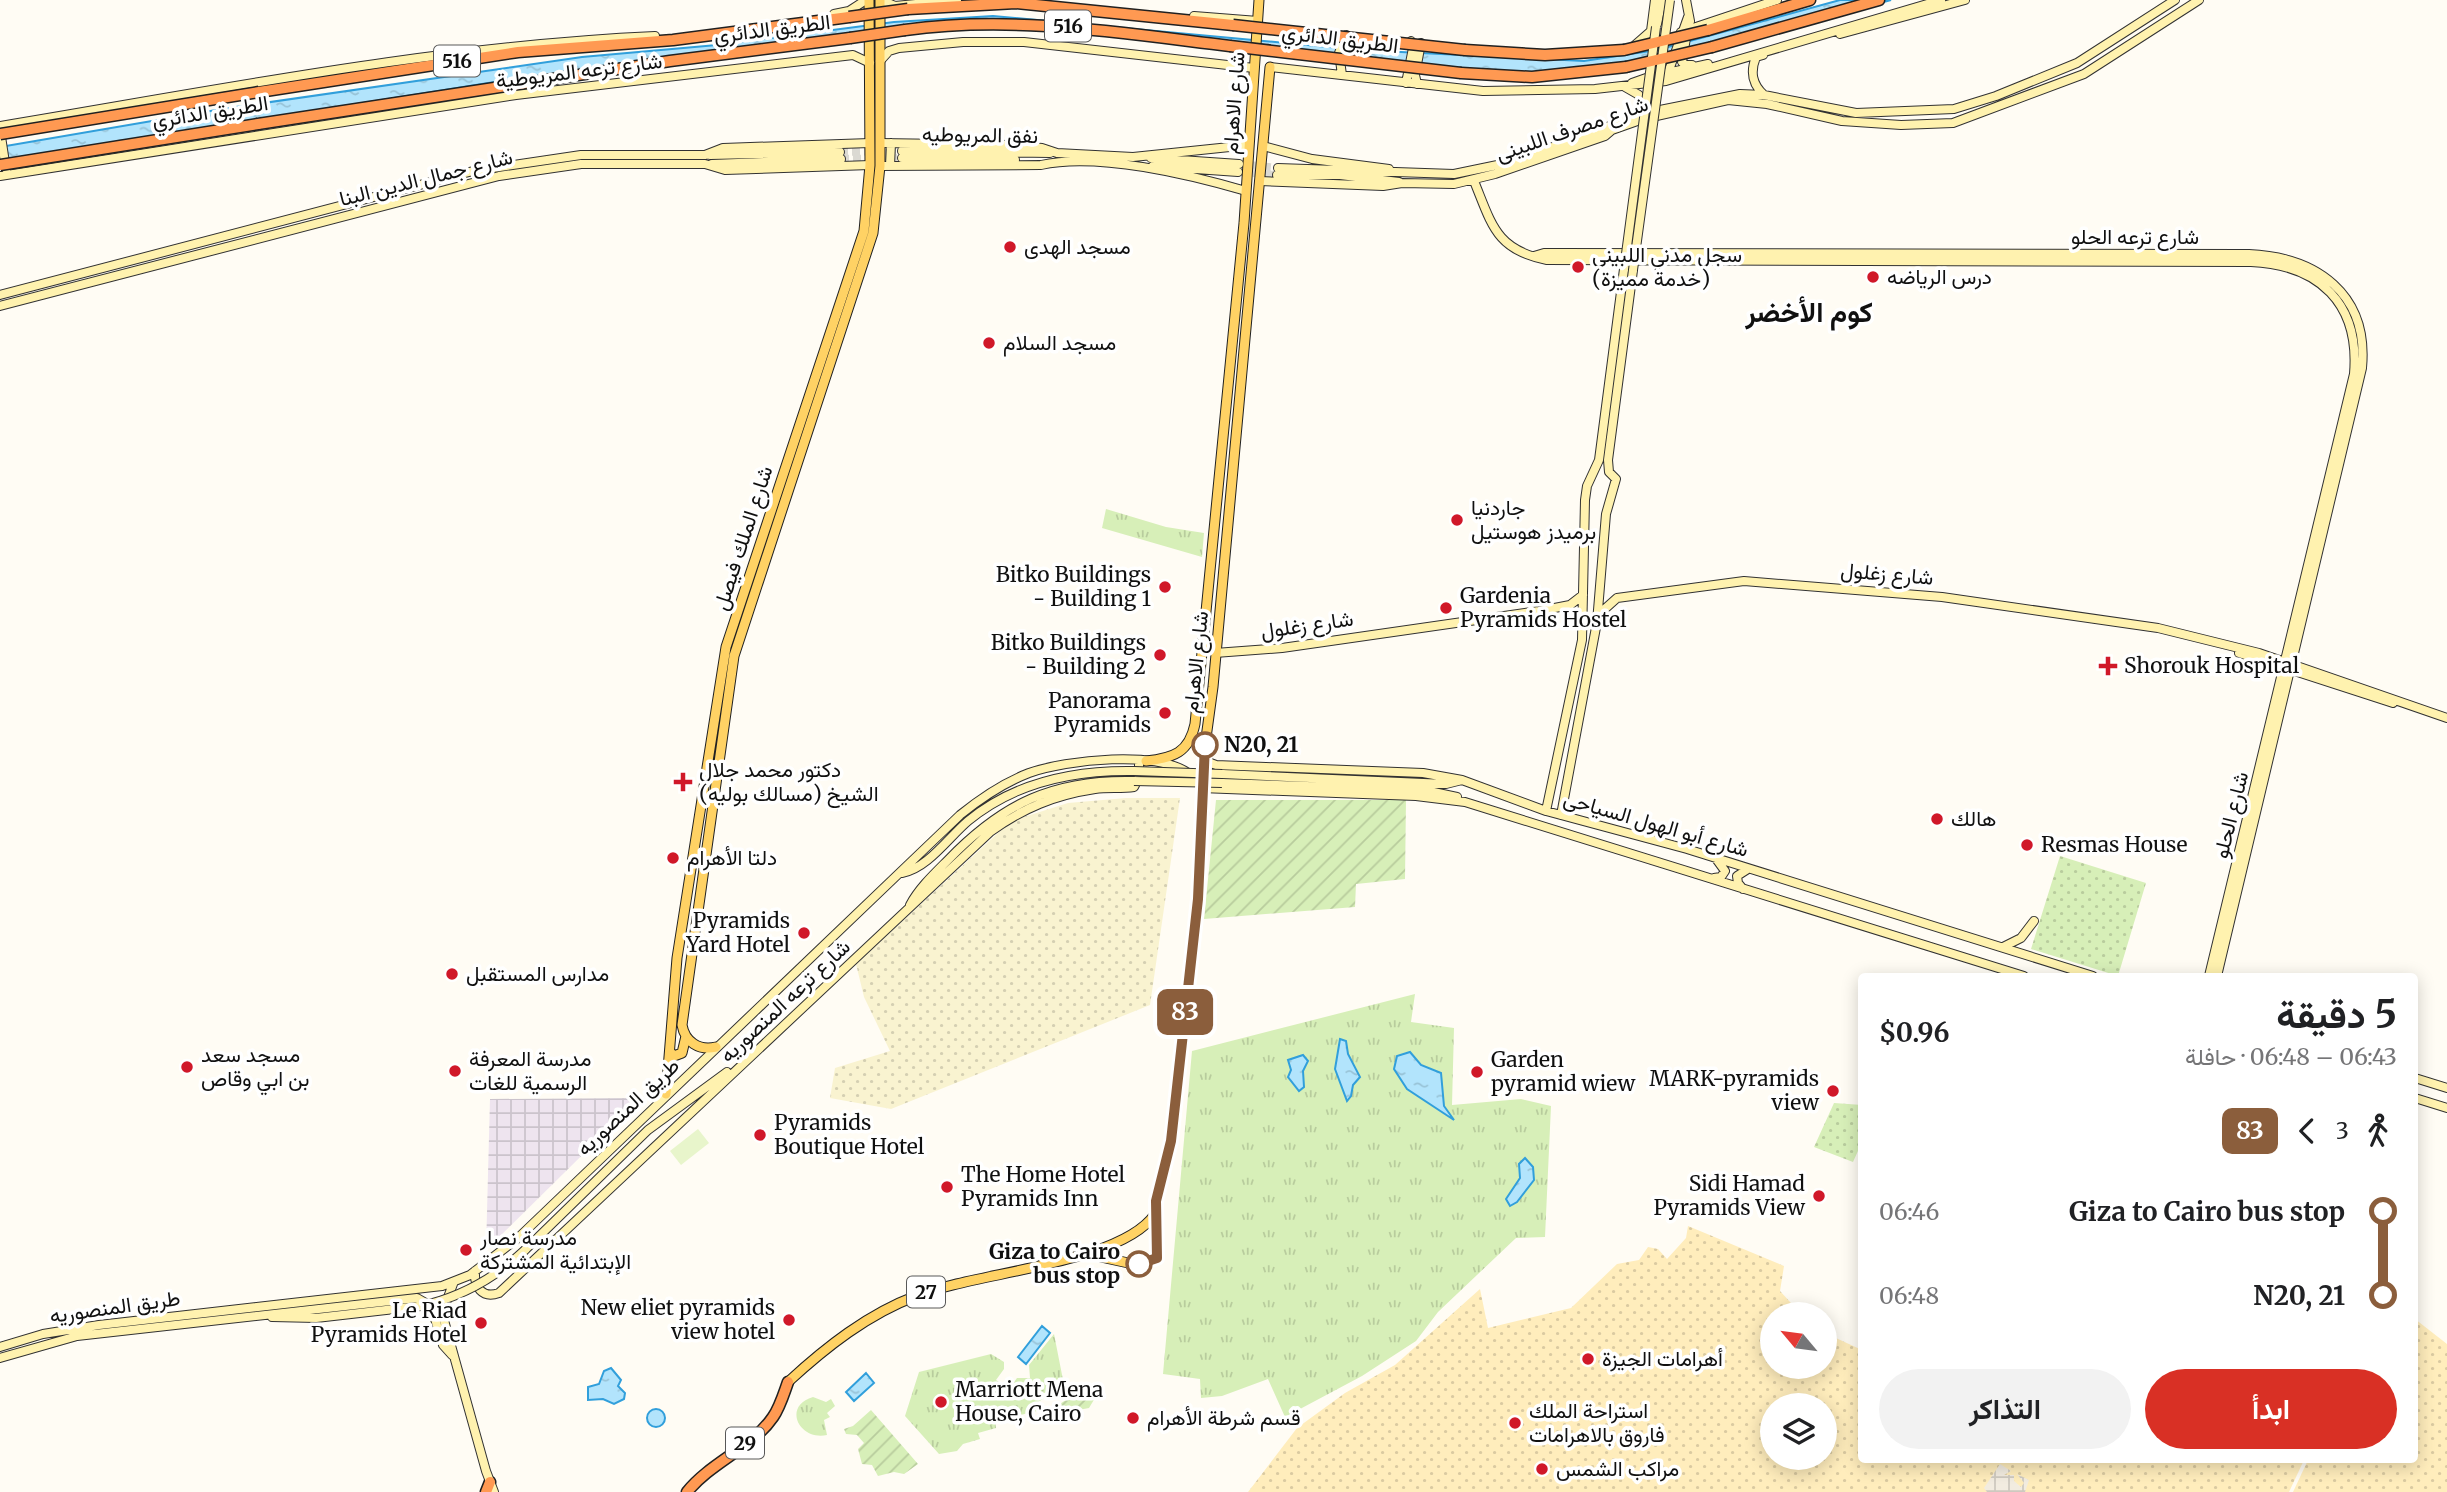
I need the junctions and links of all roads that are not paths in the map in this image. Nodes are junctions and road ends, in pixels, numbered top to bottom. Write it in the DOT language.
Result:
graph roads {
  1 [pos="957,0"];
  2 [pos="1038,0"];
  3 [pos="1259,0"];
  4 [pos="1655,0"];
  5 [pos="1666,0"];
  6 [pos="1683,0"];
  7 [pos="1777,0"];
  8 [pos="1810,0"];
  9 [pos="1879,0"];
  10 [pos="1941,0"];
  11 [pos="1965,0"];
  12 [pos="2175,0"];
  13 [pos="2199,0"];
  14 [pos="874,3"];
  15 [pos="1688,17"];
  16 [pos="1257,23"];
  17 [pos="1699,25"];
  18 [pos="1856,26"];
  19 [pos="1686,30"];
  20 [pos="1409,40"];
  21 [pos="1423,41"];
  22 [pos="1635,46"];
  23 [pos="1678,60"];
  24 [pos="875,62"];
  25 [pos="1699,65"];
  26 [pos="1714,66"];
  27 [pos="1270,67"];
  28 [pos="1254,68"];
  29 [pos="1668,73"];
  30 [pos="1342,75"];
  31 [pos="1406,83"];
  32 [pos="1418,84"];
  33 [pos="1626,85"];
  34 [pos="1764,95"];
  35 [pos="1639,115"];
  36 [pos="0,130"];
  37 [pos="875,143"];
  38 [pos="891,143"];
  39 [pos="1249,145"];
  40 [pos="1263,146"];
  41 [pos="840,155"];
  42 [pos="902,155"];
  43 [pos="1056,157"];
  44 [pos="705,160"];
  45 [pos="1133,161"];
  46 [pos="0,165"];
  47 [pos="875,166"];
  48 [pos="890,166"];
  49 [pos="1238,168"];
  50 [pos="1398,174"];
  51 [pos="4,176"];
  52 [pos="1260,181"];
  53 [pos="1474,181"];
  54 [pos="1402,183"];
  55 [pos="1246,191"];
  56 [pos="312,213"];
  57 [pos="274,222"];
  58 [pos="314,224"];
  59 [pos="264,237"];
  60 [pos="1628,270"];
  61 [pos="0,295"];
  62 [pos="0,306"];
  63 [pos="787,460"];
  64 [pos="796,466"];
  65 [pos="785,484"];
  66 [pos="1217,484"];
  67 [pos="1231,486"];
  68 [pos="1215,509"];
  69 [pos="1228,510"];
  70 [pos="1601,584"];
  71 [pos="1583,595"];
  72 [pos="1617,598"];
  73 [pos="1570,606"];
  74 [pos="1584,613"];
  75 [pos="1598,614"];
  76 [pos="1215,653"];
  77 [pos="2287,665"];
  78 [pos="2277,711"];
  79 [pos="2447,718"];
  80 [pos="1203,755"];
  81 [pos="1135,761"];
  82 [pos="1146,761"];
  83 [pos="1216,765"];
  84 [pos="1462,780"];
  85 [pos="1551,789"];
  86 [pos="1207,790"];
  87 [pos="1566,792"];
  88 [pos="1465,802"];
  89 [pos="1546,811"];
  90 [pos="1561,815"];
  91 [pos="1714,858"];
  92 [pos="1751,869"];
  93 [pos="900,873"];
  94 [pos="1707,878"];
  95 [pos="1743,889"];
  96 [pos="908,911"];
  97 [pos="2034,921"];
  98 [pos="2002,947"];
  99 [pos="2014,973"];
  100 [pos="2084,973"];
  101 [pos="2210,973"];
  102 [pos="2218,973"];
  103 [pos="686,1036"];
  104 [pos="716,1047"];
  105 [pos="670,1052"];
  106 [pos="743,1063"];
  107 [pos="2418,1079"];
  108 [pos="2447,1088"];
  109 [pos="666,1094"];
  110 [pos="2418,1099"];
  111 [pos="2447,1108"];
  112 [pos="1155,1214"];
  113 [pos="1087,1254"];
  114 [pos="475,1271"];
  115 [pos="453,1284"];
  116 [pos="258,1315"];
  117 [pos="0,1347"];
  118 [pos="452,1355"];
  119 [pos="0,1358"];
  120 [pos="788,1382"];
  121 [pos="490,1489"];
  122 [pos="687,1492"];
  1 -- 14 [label="main road"];
  2 -- 16 [label="main road"];
  3 -- 16 [label="main road, شارع الاهرام"];
  4 -- 22 [label="main road"];
  5 -- 6 [label="main road"];
  5 -- 60 [label="main road, bridge"];
  6 -- 15 [label="main road"];
  7 -- 17 [label="main road"];
  8 -- 36 [label="highway, الطريق الدائري / 516, bridge"];
  9 -- 46 [label="highway, الطريق الدائري / 516, bridge"];
  10 -- 18 [label="main road"];
  11 -- 18 [label="main road"];
  12 -- 34 [label="main road, شارع مصرف اللبينى"];
  13 -- 53 [label="main road, شارع مصرف اللبينى"];
  14 -- 24 [label="main road, شارع الملك فيصل, bridge"];
  14 -- 36 [label="main road, شارع ترعه المريوطية"];
  15 -- 17 [label="main road"];
  15 -- 19 [label="main road"];
  16 -- 28 [label="main road, شارع الاهرام, bridge"];
  17 -- 19 [label="main road"];
  18 -- 26 [label="main road"];
  18 -- 34 [label="main road"];
  19 -- 22 [label="main road"];
  19 -- 23 [label="main road, bridge"];
  20 -- 21 [label="main road"];
  20 -- 30 [label="main road, bridge"];
  20 -- 31 [label="main road, bridge"];
  21 -- 22 [label="main road"];
  21 -- 32 [label="main road, bridge"];
  23 -- 25 [label="main road"];
  23 -- 29 [label="main road"];
  24 -- 28 [label="main road"];
  24 -- 37 [label="main road, شارع الملك فيصل"];
  24 -- 51 [label="main road, شارع ترعه المريوطية"];
  25 -- 26 [label="main road"];
  25 -- 29 [label="main road"];
  26 -- 33 [label="main road"];
  27 -- 30 [label="main road"];
  27 -- 40 [label="main road, شارع الاهرام"];
  28 -- 39 [label="main road, شارع الاهرام"];
  29 -- 33 [label="main road"];
  30 -- 31 [label="main road"];
  31 -- 32 [label="main road"];
  32 -- 33 [label="main road"];
  33 -- 35 [label="main road"];
  34 -- 35 [label="main road, شارع مصرف اللبينى"];
  35 -- 50 [label="main road, شارع مصرف اللبينى"];
  36 -- 51 [label="main road"];
  37 -- 38 [label="main road, شارع جمال الدين البنا"];
  37 -- 44 [label="main road, شارع جمال الدين البنا"];
  37 -- 47 [label="main road, شارع الملك فيصل"];
  38 -- 43 [label="main road, شارع جمال الدين البنا"];
  38 -- 48 [label="main road"];
  39 -- 45 [label="main road"];
  39 -- 55 [label="main road, شارع الاهرام"];
  40 -- 50 [label="main road, شارع مصرف اللبينى"];
  40 -- 52 [label="main road, شارع الاهرام"];
  41 -- 44 [label="main road"];
  42 -- 43 [label="main road, نفق المريوطيه"];
  43 -- 45 [label="main road"];
  43 -- 48 [label="main road, شارع جمال الدين البنا"];
  44 -- 47 [label="main road, شارع جمال الدين البنا"];
  44 -- 56 [label="main road, شارع جمال الدين البنا"];
  44 -- 58 [label="main road, شارع جمال الدين البنا"];
  45 -- 49 [label="main road"];
  45 -- 55 [label="main road"];
  47 -- 48 [label="main road, شارع جمال الدين البنا"];
  47 -- 63 [label="main road, شارع الملك فيصل"];
  47 -- 64 [label="main road, شارع الملك فيصل"];
  50 -- 54 [label="main road"];
  52 -- 54 [label="main road, شارع مصرف اللبينى"];
  52 -- 67 [label="main road, شارع الاهرام"];
  53 -- 54 [label="main road, شارع مصرف اللبينى"];
  53 -- 77 [label="main road, شارع ترعه الحلو"];
  55 -- 66 [label="main road, شارع الاهرام"];
  56 -- 57 [label="main road, شارع جمال الدين البنا"];
  56 -- 58 [label="main road"];
  57 -- 59 [label="main road"];
  57 -- 61 [label="main road, شارع جمال الدين البنا"];
  58 -- 59 [label="main road, شارع جمال الدين البنا"];
  59 -- 62 [label="main road, شارع جمال الدين البنا"];
  60 -- 70 [label="main road"];
  60 -- 71 [label="main road"];
  63 -- 64 [label="main road"];
  63 -- 65 [label="main road, شارع الملك فيصل"];
  64 -- 65 [label="main road, شارع الملك فيصل"];
  65 -- 103 [label="main road, شارع الملك فيصل"];
  65 -- 105 [label="main road, شارع الملك فيصل"];
  66 -- 67 [label="main road"];
  66 -- 68 [label="main road, شارع الاهرام"];
  67 -- 69 [label="main road, شارع الاهرام"];
  68 -- 69 [label="main road"];
  68 -- 82 [label="main road, شارع الاهرام"];
  69 -- 76 [label="main road, شارع الاهرام"];
  70 -- 72 [label="main road"];
  70 -- 75 [label="main road"];
  71 -- 73 [label="main road"];
  71 -- 74 [label="main road"];
  72 -- 75 [label="main road"];
  72 -- 77 [label="main road, شارع زغلول"];
  73 -- 74 [label="main road"];
  73 -- 76 [label="main road, شارع زغلول"];
  74 -- 85 [label="main road"];
  75 -- 87 [label="main road"];
  76 -- 80 [label="main road, شارع الاهرام"];
  77 -- 78 [label="main road, شارع الحلو"];
  77 -- 79 [label="main road, شارع زغلول"];
  78 -- 101 [label="main road, شارع الحلو"];
  78 -- 102 [label="main road, شارع الحلو"];
  80 -- 83 [label="main road"];
  80 -- 86 [label="main road, شارع الاهرام"];
  81 -- 82 [label="main road, طريق المنصوريه"];
  81 -- 93 [label="main road, طريق المنصوريه"];
  81 -- 96 [label="main road, شارع ترعه المنصوريه"];
  82 -- 86 [label="main road, طريق المنصوريه"];
  83 -- 84 [label="main road, شارع أبو الهول السياحى"];
  83 -- 86 [label="main road"];
  84 -- 89 [label="main road, شارع أبو الهول السياحى"];
  84 -- 93 [label="main road, bridge"];
  85 -- 87 [label="main road"];
  85 -- 89 [label="main road"];
  86 -- 88 [label="main road, شارع أبو الهول السياحى"];
  86 -- 112 [label="main road, شارع الاهرام"];
  87 -- 90 [label="main road"];
  88 -- 94 [label="main road, شارع أبو الهول السياحى"];
  88 -- 96 [label="main road, bridge"];
  89 -- 90 [label="main road, شارع أبو الهول السياحى"];
  90 -- 91 [label="main road, شارع أبو الهول السياحى"];
  91 -- 92 [label="main road, شارع أبو الهول السياحى"];
  91 -- 94 [label="main road"];
  92 -- 95 [label="main road"];
  92 -- 98 [label="main road, شارع أبو الهول السياحى"];
  93 -- 104 [label="main road, طريق المنصوريه"];
  94 -- 95 [label="main road, شارع أبو الهول السياحى"];
  95 -- 99 [label="main road, شارع أبو الهول السياحى"];
  96 -- 106 [label="main road, شارع ترعه المنصوريه"];
  97 -- 98 [label="main road"];
  98 -- 100 [label="main road, شارع أبو الهول السياحى"];
  103 -- 104 [label="main road"];
  103 -- 105 [label="main road"];
  104 -- 109 [label="main road, طريق المنصوريه"];
  105 -- 109 [label="main road, شارع الملك فيصل"];
  106 -- 114 [label="main road, شارع ترعه المنصوريه"];
  106 -- 116 [label="main road, bridge"];
  107 -- 108 [label="main road"];
  109 -- 114 [label="main road, طريق المنصوريه"];
  110 -- 111 [label="main road"];
  112 -- 113 [label="main road, 27"];
  112 -- 113 [label="main road, شارع الاهرام / 27"];
  113 -- 120 [label="main road, 27"];
  114 -- 115 [label="main road, طريق المنصوريه"];
  115 -- 117 [label="main road, طريق المنصوريه"];
  115 -- 118 [label="main road"];
  116 -- 118 [label="main road, طريق المنصوريه"];
  116 -- 119 [label="main road, طريق المنصوريه"];
  118 -- 121 [label="main road"];
  120 -- 122 [label="highway, 29"];
}
